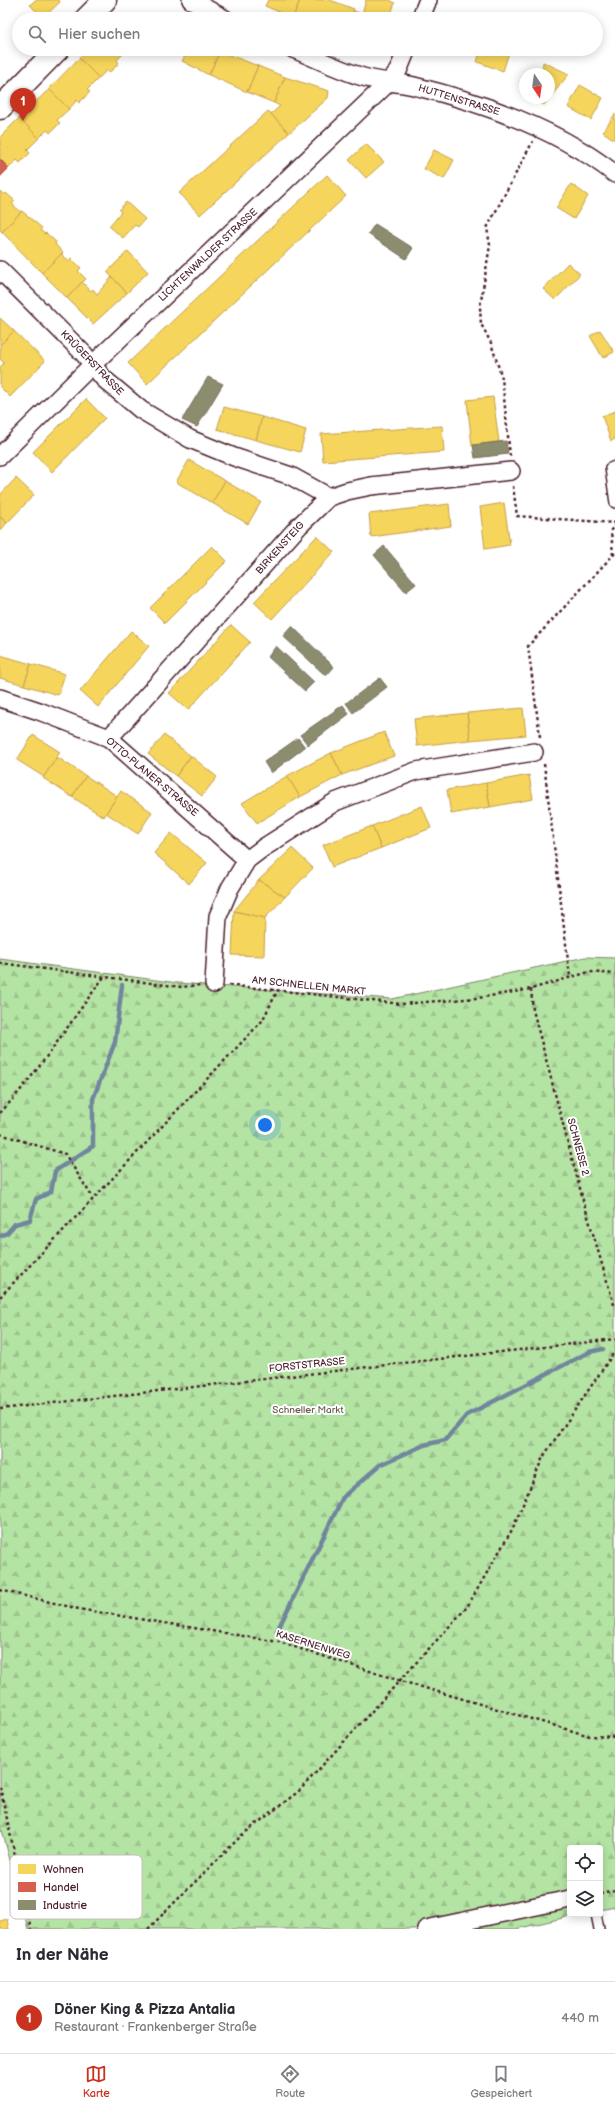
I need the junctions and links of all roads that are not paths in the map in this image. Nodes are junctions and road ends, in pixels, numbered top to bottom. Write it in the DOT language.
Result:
graph roads {
  1 [pos="104,0"];
  2 [pos="190,0"];
  3 [pos="428,0"];
  4 [pos="93,12"];
  5 [pos="212,12"];
  6 [pos="423,12"];
  7 [pos="51,56"];
  8 [pos="310,56"];
  9 [pos="404,56"];
  10 [pos="389,82"];
  11 [pos="0,108"];
  12 [pos="615,174"];
  13 [pos="0,270"];
  14 [pos="92,365"];
  15 [pos="0,456"];
  16 [pos="615,466"];
  17 [pos="510,471"];
  18 [pos="329,497"];
  19 [pos="615,502"];
  20 [pos="0,698"];
  21 [pos="109,738"];
  22 [pos="539,751"];
  23 [pos="248,860"];
  24 [pos="214,984"];
  25 [pos="567,1900"];
  26 [pos="597,1917"];
  27 [pos="426,1929"];
  28 [pos="599,1929"];
  1 -- 4 [label="main road"];
  2 -- 5 [label="street"];
  3 -- 6 [label="street"];
  7 -- 11 [label="main road"];
  8 -- 10 [label="street, HUTTENSTRASSE"];
  9 -- 10 [label="street, LICHTENWALDER STRASSE"];
  10 -- 12 [label="street, HUTTENSTRASSE"];
  10 -- 14 [label="street, LICHTENWALDER STRASSE"];
  13 -- 14 [label="street, KRÜGERSTRASSE"];
  14 -- 15 [label="street, LICHTENWALDER STRASSE"];
  14 -- 18 [label="street, KRÜGERSTRASSE"];
  16 -- 19 [label="lane"];
  17 -- 18 [label="street, BIRKENSTEIG"];
  18 -- 21 [label="street, BIRKENSTEIG"];
  20 -- 21 [label="street, OTTO-PLANER-STRASSE"];
  21 -- 23 [label="street, OTTO-PLANER-STRASSE"];
  22 -- 23 [label="street"];
  23 -- 24 [label="street"];
  25 -- 27 [label="street"];
  26 -- 28 [label="lane"];
}
